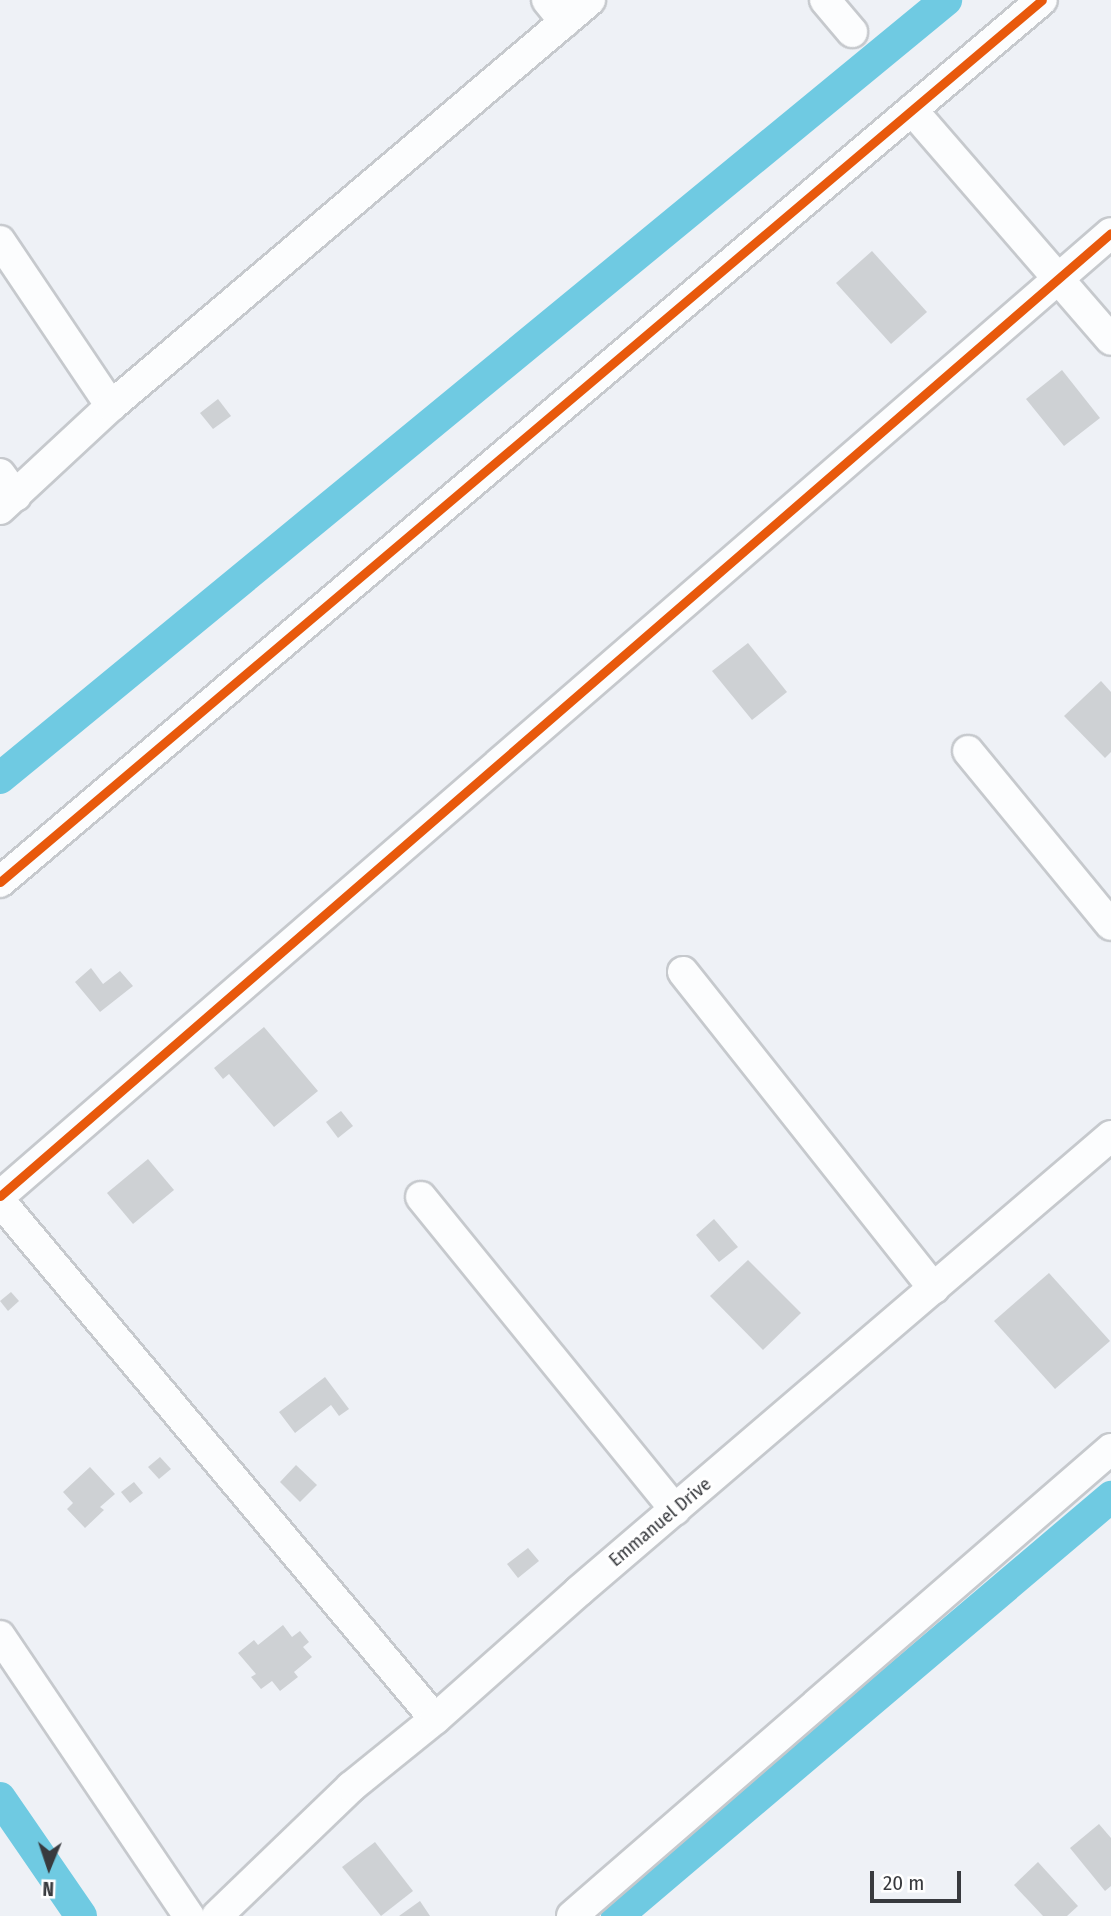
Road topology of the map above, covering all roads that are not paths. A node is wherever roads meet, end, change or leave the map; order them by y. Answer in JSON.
{"nodes":[{"id":1,"x":590,"y":0,"type":"edge"},
{"id":2,"x":825,"y":0,"type":"edge"},
{"id":3,"x":1042,"y":0,"type":"edge"},
{"id":4,"x":556,"y":11,"type":"edge"},
{"id":5,"x":852,"y":32,"type":"dead end"},
{"id":6,"x":912,"y":110,"type":"junction"},
{"id":7,"x":1111,"y":233,"type":"edge"},
{"id":8,"x":0,"y":241,"type":"edge"},
{"id":9,"x":1058,"y":278,"type":"junction"},
{"id":10,"x":1111,"y":340,"type":"edge"},
{"id":11,"x":111,"y":406,"type":"junction"},
{"id":12,"x":5,"y":493,"type":"edge"},
{"id":13,"x":968,"y":751,"type":"dead end"},
{"id":14,"x":0,"y":882,"type":"edge"},
{"id":15,"x":1111,"y":925,"type":"edge"},
{"id":16,"x":683,"y":972,"type":"dead end"},
{"id":17,"x":1111,"y":1136,"type":"edge"},
{"id":18,"x":421,"y":1197,"type":"dead end"},
{"id":19,"x":0,"y":1198,"type":"edge"},
{"id":20,"x":934,"y":1289,"type":"junction"},
{"id":21,"x":1111,"y":1449,"type":"edge"},
{"id":22,"x":675,"y":1510,"type":"junction"},
{"id":23,"x":0,"y":1636,"type":"edge"},
{"id":24,"x":435,"y":1719,"type":"junction"},
{"id":25,"x":189,"y":1916,"type":"edge"},
{"id":26,"x":217,"y":1916,"type":"edge"},
{"id":27,"x":572,"y":1916,"type":"edge"}],
"edges":[{"from":1,"to":4,"type":"street"},
{"from":2,"to":5,"type":"street"},
{"from":3,"to":6,"type":"street"},
{"from":4,"to":11,"type":"street"},
{"from":6,"to":9,"type":"street"},
{"from":6,"to":14,"type":"street"},
{"from":7,"to":9,"type":"street"},
{"from":8,"to":11,"type":"street"},
{"from":9,"to":10,"type":"street"},
{"from":9,"to":19,"type":"street"},
{"from":11,"to":12,"type":"street"},
{"from":13,"to":15,"type":"street"},
{"from":16,"to":20,"type":"street"},
{"from":17,"to":20,"type":"street","name":"Emmanuel Drive"},
{"from":18,"to":22,"type":"street"},
{"from":19,"to":24,"type":"street"},
{"from":20,"to":22,"type":"street","name":"Emmanuel Drive"},
{"from":21,"to":27,"type":"street"},
{"from":22,"to":24,"type":"street","name":"Emmanuel Drive"},
{"from":23,"to":25,"type":"street"},
{"from":24,"to":26,"type":"street","name":"Emmanuel Drive"}]}
